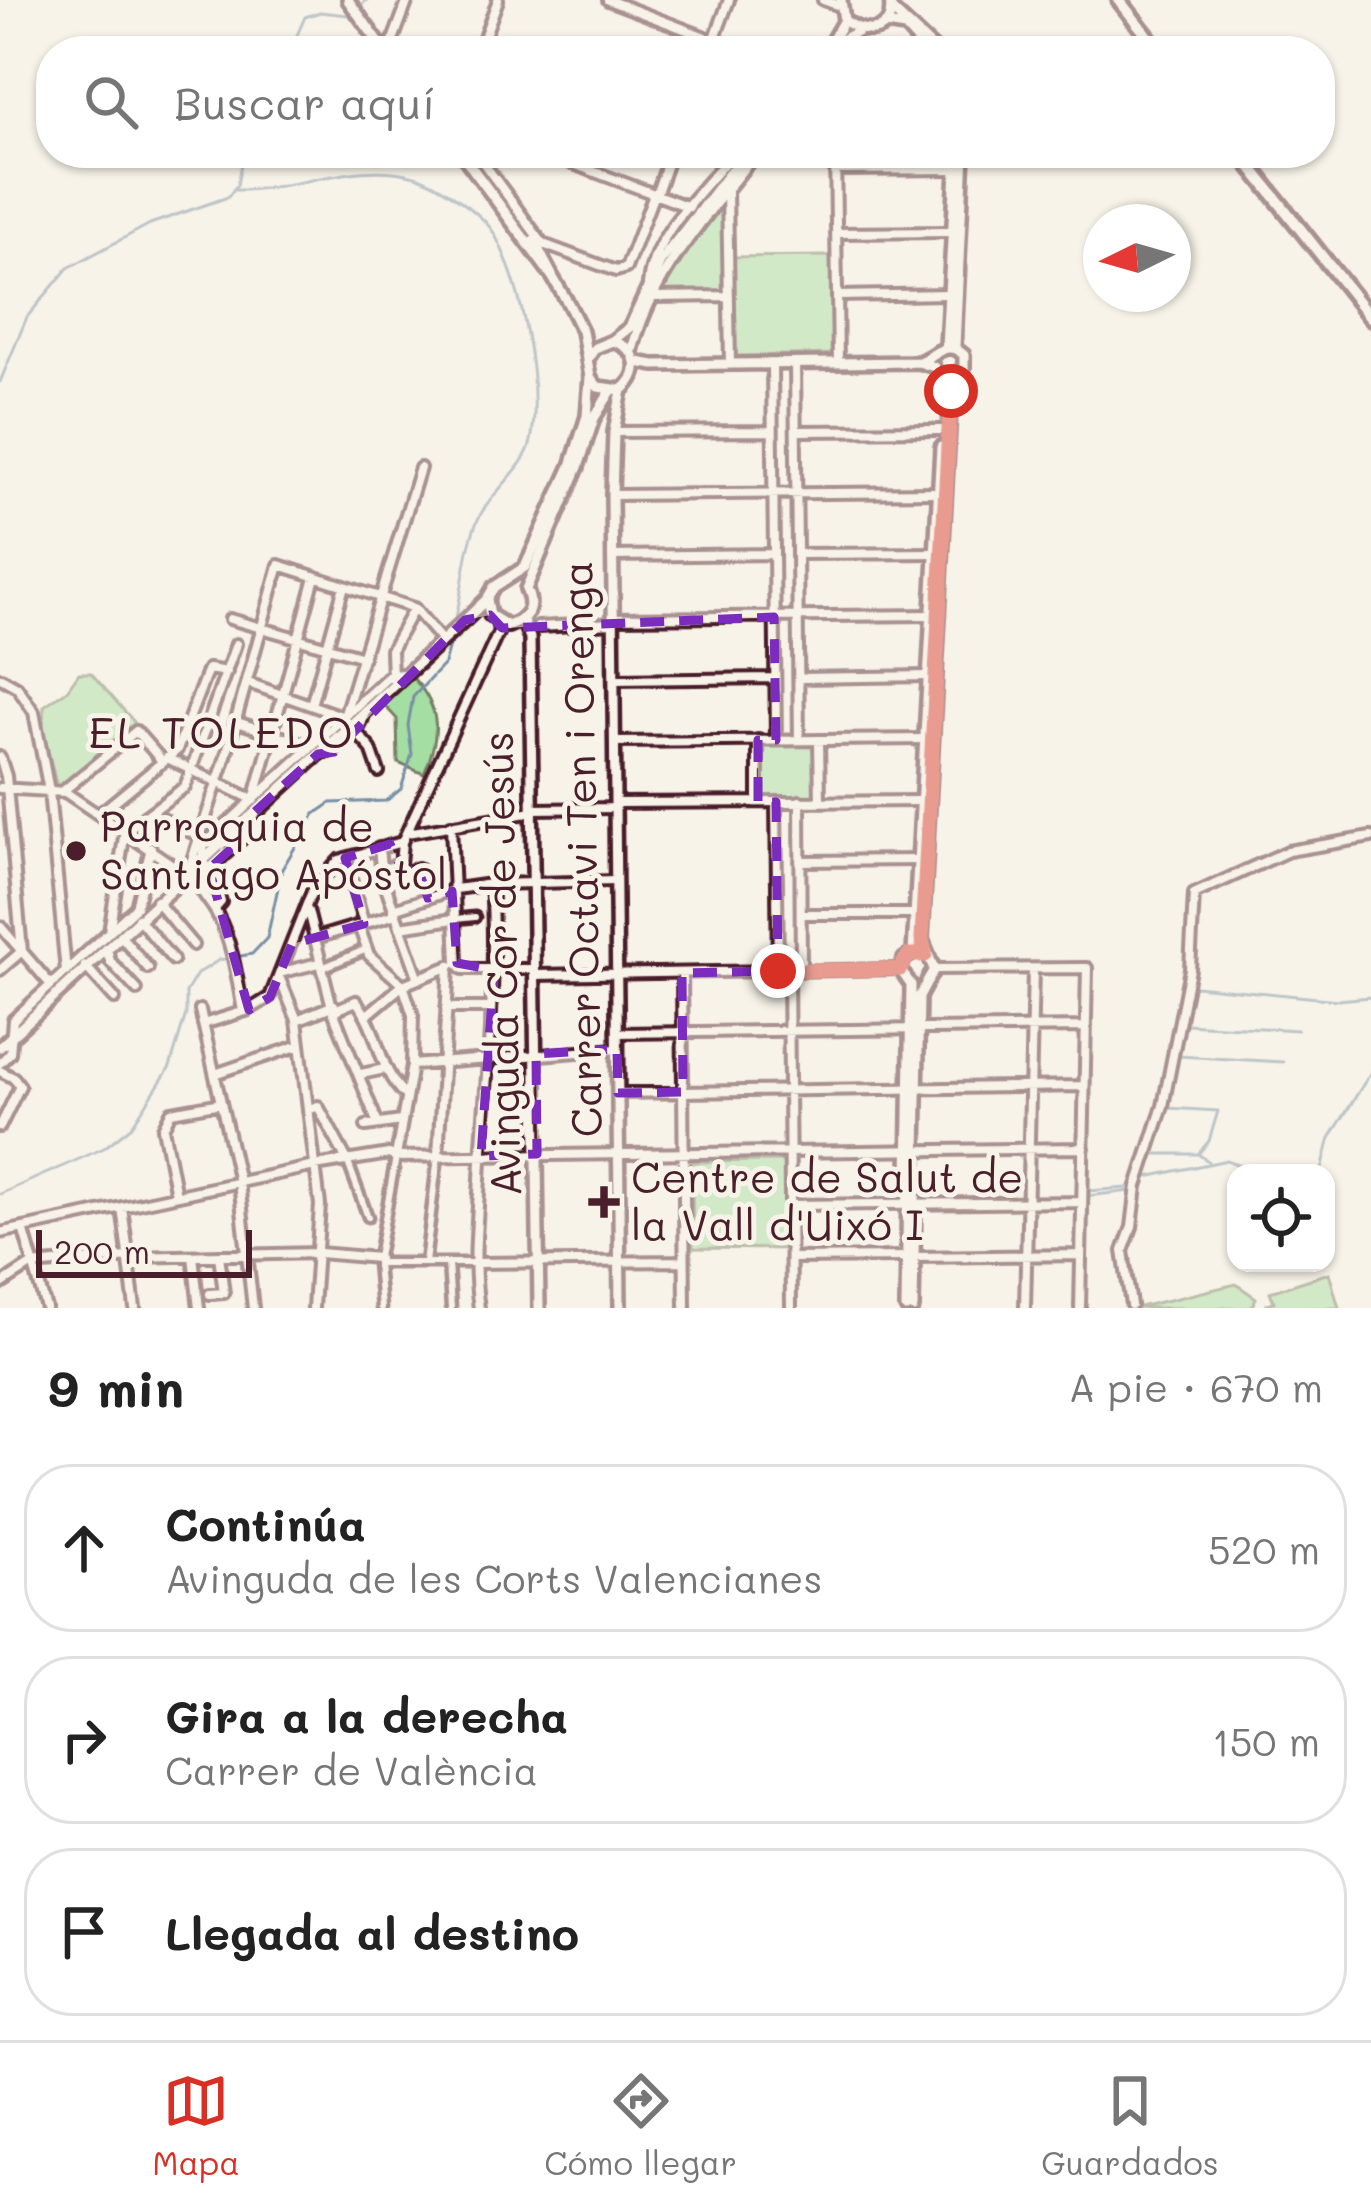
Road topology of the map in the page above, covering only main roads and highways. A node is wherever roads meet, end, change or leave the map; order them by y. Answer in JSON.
{"nodes":[{"id":1,"x":1119,"y":0,"type":"edge"},
{"id":2,"x":1148,"y":36,"type":"edge"},
{"id":3,"x":1252,"y":168,"type":"edge"},
{"id":4,"x":1371,"y":318,"type":"edge"}],
"edges":[{"from":1,"to":2,"type":"main road"},
{"from":3,"to":4,"type":"main road"}]}
